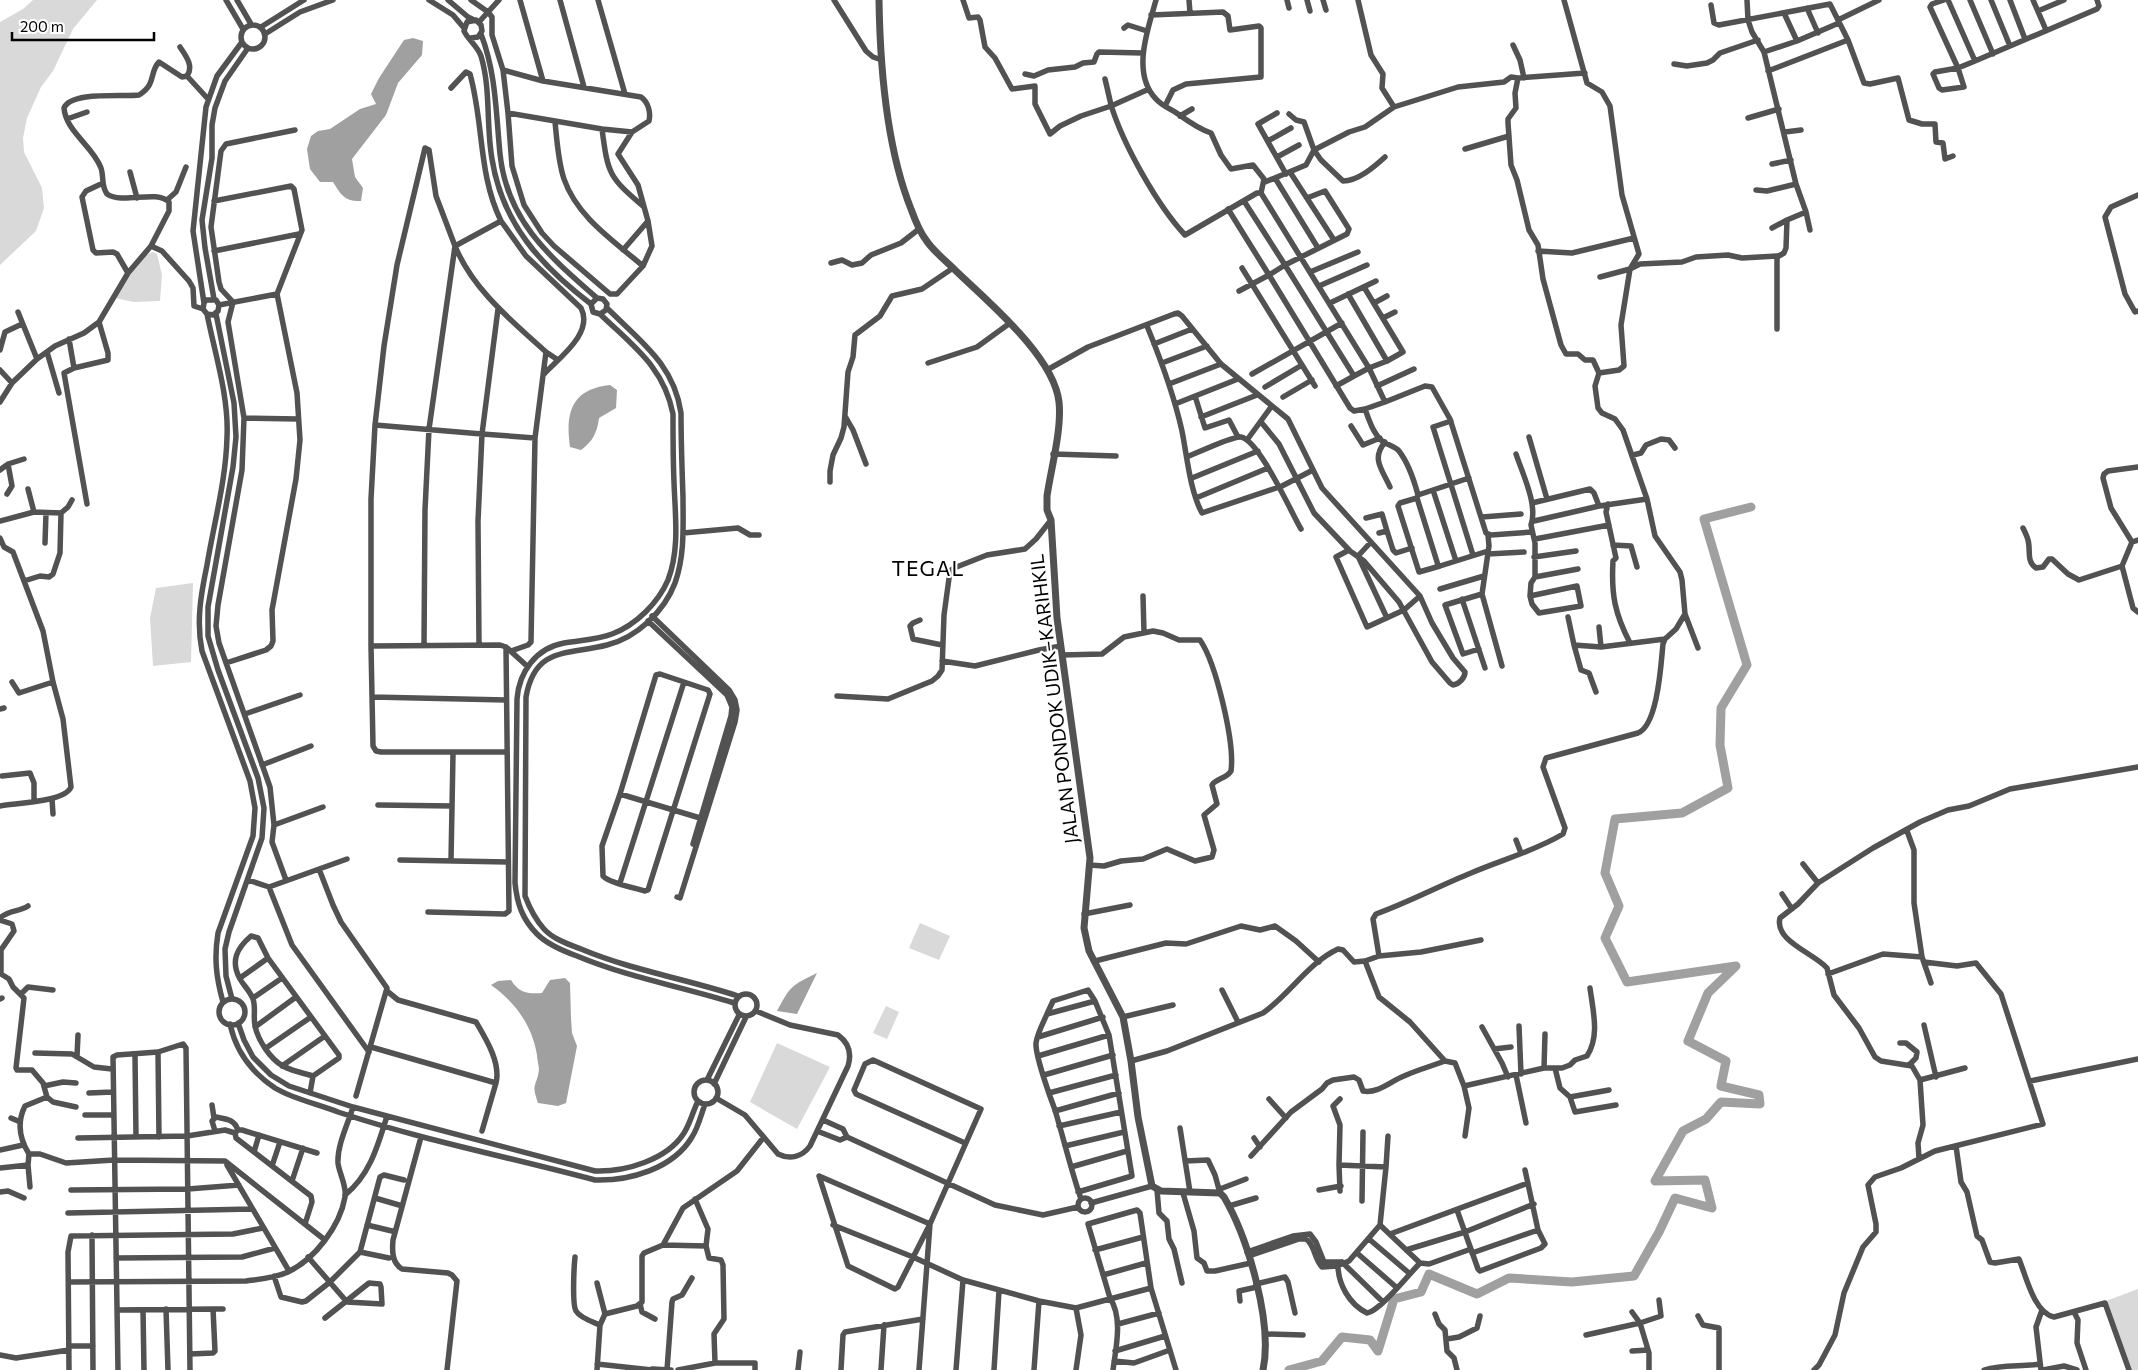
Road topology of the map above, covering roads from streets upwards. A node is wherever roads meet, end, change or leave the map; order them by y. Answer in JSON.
{"nodes":[{"id":1,"x":226,"y":0,"type":"edge"},
{"id":2,"x":237,"y":0,"type":"edge"},
{"id":3,"x":304,"y":0,"type":"edge"},
{"id":4,"x":333,"y":0,"type":"edge"},
{"id":5,"x":428,"y":0,"type":"edge"},
{"id":6,"x":448,"y":0,"type":"edge"},
{"id":7,"x":470,"y":0,"type":"edge"},
{"id":8,"x":499,"y":0,"type":"edge"},
{"id":9,"x":520,"y":0,"type":"edge"},
{"id":10,"x":560,"y":0,"type":"edge"},
{"id":11,"x":598,"y":0,"type":"edge"},
{"id":12,"x":834,"y":0,"type":"edge"},
{"id":13,"x":879,"y":0,"type":"edge"},
{"id":14,"x":963,"y":0,"type":"edge"},
{"id":15,"x":1156,"y":0,"type":"edge"},
{"id":16,"x":1188,"y":0,"type":"edge"},
{"id":17,"x":1287,"y":0,"type":"edge"},
{"id":18,"x":1307,"y":0,"type":"edge"},
{"id":19,"x":1323,"y":0,"type":"edge"},
{"id":20,"x":1358,"y":0,"type":"edge"},
{"id":21,"x":1564,"y":0,"type":"edge"},
{"id":22,"x":1747,"y":0,"type":"edge"},
{"id":23,"x":1879,"y":0,"type":"edge"},
{"id":24,"x":1946,"y":0,"type":"edge"},
{"id":25,"x":1970,"y":0,"type":"edge"},
{"id":26,"x":1991,"y":0,"type":"edge"},
{"id":27,"x":2010,"y":0,"type":"edge"},
{"id":28,"x":2033,"y":0,"type":"edge"},
{"id":29,"x":2064,"y":0,"type":"edge"},
{"id":30,"x":2097,"y":0,"type":"edge"},
{"id":31,"x":1711,"y":5,"type":"dead end"},
{"id":32,"x":1290,"y":8,"type":"dead end"},
{"id":33,"x":1807,"y":8,"type":"junction"},
{"id":34,"x":490,"y":10,"type":"junction"},
{"id":35,"x":1326,"y":10,"type":"dead end"},
{"id":36,"x":1310,"y":11,"type":"dead end"},
{"id":37,"x":2038,"y":11,"type":"junction"},
{"id":38,"x":1190,"y":13,"type":"junction"},
{"id":39,"x":1784,"y":13,"type":"junction"},
{"id":40,"x":1151,"y":15,"type":"junction"},
{"id":41,"x":1748,"y":20,"type":"junction"},
{"id":42,"x":477,"y":21,"type":"junction"},
{"id":43,"x":1839,"y":21,"type":"junction"},
{"id":44,"x":252,"y":24,"type":"junction"},
{"id":45,"x":260,"y":26,"type":"junction"},
{"id":46,"x":464,"y":28,"type":"junction"},
{"id":47,"x":1124,"y":28,"type":"dead end"},
{"id":48,"x":243,"y":29,"type":"junction"},
{"id":49,"x":2046,"y":30,"type":"junction"},
{"id":50,"x":1147,"y":31,"type":"junction"},
{"id":51,"x":1818,"y":33,"type":"junction"},
{"id":52,"x":266,"y":34,"type":"junction"},
{"id":53,"x":481,"y":34,"type":"junction"},
{"id":54,"x":471,"y":38,"type":"junction"},
{"id":55,"x":2025,"y":39,"type":"junction"},
{"id":56,"x":1758,"y":40,"type":"junction"},
{"id":57,"x":1848,"y":40,"type":"junction"},
{"id":58,"x":1797,"y":41,"type":"junction"},
{"id":59,"x":242,"y":42,"type":"junction"},
{"id":60,"x":1513,"y":45,"type":"dead end"},
{"id":61,"x":2010,"y":46,"type":"junction"},
{"id":62,"x":180,"y":47,"type":"dead end"},
{"id":63,"x":248,"y":48,"type":"junction"},
{"id":64,"x":1764,"y":52,"type":"junction"},
{"id":65,"x":1143,"y":53,"type":"junction"},
{"id":66,"x":1993,"y":54,"type":"junction"},
{"id":67,"x":882,"y":60,"type":"junction"},
{"id":68,"x":1975,"y":62,"type":"junction"},
{"id":69,"x":1674,"y":64,"type":"dead end"},
{"id":70,"x":1958,"y":68,"type":"junction"},
{"id":71,"x":502,"y":70,"type":"junction"},
{"id":72,"x":1768,"y":71,"type":"junction"},
{"id":73,"x":1585,"y":73,"type":"junction"},
{"id":74,"x":1025,"y":74,"type":"dead end"},
{"id":75,"x":186,"y":76,"type":"junction"},
{"id":76,"x":1104,"y":78,"type":"dead end"},
{"id":77,"x":1521,"y":78,"type":"junction"},
{"id":78,"x":544,"y":80,"type":"junction"},
{"id":79,"x":584,"y":87,"type":"junction"},
{"id":80,"x":451,"y":88,"type":"dead end"},
{"id":81,"x":1149,"y":89,"type":"junction"},
{"id":82,"x":625,"y":94,"type":"junction"},
{"id":83,"x":208,"y":100,"type":"junction"},
{"id":84,"x":1111,"y":106,"type":"junction"},
{"id":85,"x":1165,"y":106,"type":"junction"},
{"id":86,"x":1394,"y":107,"type":"junction"},
{"id":87,"x":1192,"y":109,"type":"dead end"},
{"id":88,"x":1779,"y":109,"type":"junction"},
{"id":89,"x":87,"y":112,"type":"dead end"},
{"id":90,"x":508,"y":113,"type":"junction"},
{"id":91,"x":1277,"y":113,"type":"dead end"},
{"id":92,"x":1289,"y":114,"type":"dead end"},
{"id":93,"x":1180,"y":116,"type":"junction"},
{"id":94,"x":1748,"y":118,"type":"dead end"},
{"id":95,"x":67,"y":119,"type":"junction"},
{"id":96,"x":555,"y":122,"type":"junction"},
{"id":97,"x":1291,"y":128,"type":"dead end"},
{"id":98,"x":602,"y":129,"type":"junction"},
{"id":99,"x":295,"y":130,"type":"dead end"},
{"id":100,"x":1801,"y":130,"type":"dead end"},
{"id":101,"x":632,"y":132,"type":"junction"},
{"id":102,"x":1785,"y":132,"type":"junction"},
{"id":103,"x":1509,"y":136,"type":"junction"},
{"id":104,"x":1268,"y":141,"type":"junction"},
{"id":105,"x":1299,"y":145,"type":"dead end"},
{"id":106,"x":1465,"y":149,"type":"dead end"},
{"id":107,"x":1314,"y":150,"type":"junction"},
{"id":108,"x":1953,"y":156,"type":"dead end"},
{"id":109,"x":618,"y":157,"type":"junction"},
{"id":110,"x":1277,"y":157,"type":"junction"},
{"id":111,"x":1385,"y":157,"type":"dead end"},
{"id":112,"x":1791,"y":160,"type":"junction"},
{"id":113,"x":606,"y":162,"type":"junction"},
{"id":114,"x":1772,"y":164,"type":"dead end"},
{"id":115,"x":186,"y":167,"type":"dead end"},
{"id":116,"x":130,"y":172,"type":"dead end"},
{"id":117,"x":1288,"y":173,"type":"junction"},
{"id":118,"x":1275,"y":178,"type":"junction"},
{"id":119,"x":103,"y":182,"type":"junction"},
{"id":120,"x":1265,"y":182,"type":"junction"},
{"id":121,"x":1796,"y":184,"type":"junction"},
{"id":122,"x":1756,"y":190,"type":"dead end"},
{"id":123,"x":1261,"y":193,"type":"junction"},
{"id":124,"x":2138,"y":195,"type":"edge"},
{"id":125,"x":137,"y":198,"type":"junction"},
{"id":126,"x":1307,"y":198,"type":"junction"},
{"id":127,"x":167,"y":200,"type":"junction"},
{"id":128,"x":214,"y":200,"type":"junction"},
{"id":129,"x":1244,"y":201,"type":"junction"},
{"id":130,"x":644,"y":207,"type":"junction"},
{"id":131,"x":1228,"y":209,"type":"junction"},
{"id":132,"x":1806,"y":212,"type":"junction"},
{"id":133,"x":1787,"y":220,"type":"junction"},
{"id":134,"x":501,"y":221,"type":"junction"},
{"id":135,"x":648,"y":221,"type":"junction"},
{"id":136,"x":1772,"y":228,"type":"dead end"},
{"id":137,"x":919,"y":229,"type":"junction"},
{"id":138,"x":1810,"y":230,"type":"dead end"},
{"id":139,"x":299,"y":234,"type":"junction"},
{"id":140,"x":1634,"y":238,"type":"junction"},
{"id":141,"x":1334,"y":240,"type":"junction"},
{"id":142,"x":151,"y":246,"type":"junction"},
{"id":143,"x":455,"y":246,"type":"junction"},
{"id":144,"x":1318,"y":248,"type":"junction"},
{"id":145,"x":623,"y":250,"type":"junction"},
{"id":146,"x":214,"y":251,"type":"junction"},
{"id":147,"x":1538,"y":251,"type":"junction"},
{"id":148,"x":1358,"y":252,"type":"dead end"},
{"id":149,"x":1301,"y":256,"type":"junction"},
{"id":150,"x":1777,"y":256,"type":"junction"},
{"id":151,"x":831,"y":263,"type":"dead end"},
{"id":152,"x":1285,"y":265,"type":"junction"},
{"id":153,"x":1367,"y":265,"type":"dead end"},
{"id":154,"x":643,"y":266,"type":"junction"},
{"id":155,"x":954,"y":268,"type":"junction"},
{"id":156,"x":1242,"y":268,"type":"dead end"},
{"id":157,"x":1630,"y":270,"type":"junction"},
{"id":158,"x":1310,"y":272,"type":"junction"},
{"id":159,"x":128,"y":273,"type":"junction"},
{"id":160,"x":1269,"y":274,"type":"junction"},
{"id":161,"x":1600,"y":278,"type":"dead end"},
{"id":162,"x":1376,"y":281,"type":"dead end"},
{"id":163,"x":1252,"y":284,"type":"junction"},
{"id":164,"x":1319,"y":286,"type":"junction"},
{"id":165,"x":1364,"y":287,"type":"junction"},
{"id":166,"x":1239,"y":291,"type":"dead end"},
{"id":167,"x":277,"y":294,"type":"junction"},
{"id":168,"x":1348,"y":294,"type":"junction"},
{"id":169,"x":1386,"y":296,"type":"dead end"},
{"id":170,"x":597,"y":298,"type":"junction"},
{"id":171,"x":214,"y":299,"type":"junction"},
{"id":172,"x":233,"y":302,"type":"junction"},
{"id":173,"x":1330,"y":303,"type":"junction"},
{"id":174,"x":590,"y":304,"type":"junction"},
{"id":175,"x":1374,"y":304,"type":"junction"},
{"id":176,"x":219,"y":305,"type":"junction"},
{"id":177,"x":607,"y":308,"type":"junction"},
{"id":178,"x":204,"y":309,"type":"junction"},
{"id":179,"x":498,"y":309,"type":"junction"},
{"id":180,"x":18,"y":312,"type":"dead end"},
{"id":181,"x":1395,"y":312,"type":"dead end"},
{"id":182,"x":2137,"y":312,"type":"edge"},
{"id":183,"x":216,"y":314,"type":"junction"},
{"id":184,"x":598,"y":314,"type":"junction"},
{"id":185,"x":585,"y":317,"type":"junction"},
{"id":186,"x":1383,"y":318,"type":"junction"},
{"id":187,"x":2138,"y":319,"type":"edge"},
{"id":188,"x":99,"y":322,"type":"junction"},
{"id":189,"x":1010,"y":323,"type":"junction"},
{"id":190,"x":1342,"y":323,"type":"junction"},
{"id":191,"x":22,"y":324,"type":"junction"},
{"id":192,"x":1147,"y":326,"type":"junction"},
{"id":193,"x":1192,"y":329,"type":"junction"},
{"id":194,"x":1778,"y":329,"type":"dead end"},
{"id":195,"x":1326,"y":331,"type":"junction"},
{"id":196,"x":70,"y":339,"type":"junction"},
{"id":197,"x":1309,"y":340,"type":"junction"},
{"id":198,"x":1154,"y":344,"type":"junction"},
{"id":199,"x":1206,"y":346,"type":"junction"},
{"id":200,"x":1293,"y":349,"type":"junction"},
{"id":201,"x":0,"y":350,"type":"edge"},
{"id":202,"x":47,"y":352,"type":"junction"},
{"id":203,"x":546,"y":352,"type":"junction"},
{"id":204,"x":37,"y":359,"type":"junction"},
{"id":205,"x":558,"y":360,"type":"junction"},
{"id":206,"x":1388,"y":361,"type":"junction"},
{"id":207,"x":928,"y":363,"type":"dead end"},
{"id":208,"x":1162,"y":363,"type":"junction"},
{"id":209,"x":1221,"y":364,"type":"junction"},
{"id":210,"x":1302,"y":365,"type":"junction"},
{"id":211,"x":74,"y":368,"type":"junction"},
{"id":212,"x":1369,"y":368,"type":"junction"},
{"id":213,"x":1414,"y":369,"type":"dead end"},
{"id":214,"x":0,"y":370,"type":"edge"},
{"id":215,"x":1047,"y":370,"type":"junction"},
{"id":216,"x":1599,"y":373,"type":"junction"},
{"id":217,"x":544,"y":374,"type":"junction"},
{"id":218,"x":1252,"y":374,"type":"dead end"},
{"id":219,"x":1354,"y":376,"type":"junction"},
{"id":220,"x":1238,"y":379,"type":"junction"},
{"id":221,"x":12,"y":383,"type":"junction"},
{"id":222,"x":1168,"y":384,"type":"junction"},
{"id":223,"x":1336,"y":386,"type":"junction"},
{"id":224,"x":1377,"y":386,"type":"junction"},
{"id":225,"x":1265,"y":387,"type":"dead end"},
{"id":226,"x":58,"y":393,"type":"dead end"},
{"id":227,"x":1257,"y":395,"type":"junction"},
{"id":228,"x":1195,"y":396,"type":"junction"},
{"id":229,"x":1283,"y":398,"type":"dead end"},
{"id":230,"x":0,"y":402,"type":"edge"},
{"id":231,"x":1385,"y":402,"type":"junction"},
{"id":232,"x":1175,"y":404,"type":"junction"},
{"id":233,"x":1271,"y":407,"type":"junction"},
{"id":234,"x":1365,"y":409,"type":"junction"},
{"id":235,"x":845,"y":416,"type":"junction"},
{"id":236,"x":1201,"y":417,"type":"junction"},
{"id":237,"x":244,"y":418,"type":"junction"},
{"id":238,"x":298,"y":419,"type":"junction"},
{"id":239,"x":1450,"y":421,"type":"junction"},
{"id":240,"x":1261,"y":422,"type":"junction"},
{"id":241,"x":375,"y":425,"type":"junction"},
{"id":242,"x":1351,"y":426,"type":"dead end"},
{"id":243,"x":429,"y":429,"type":"junction"},
{"id":244,"x":482,"y":434,"type":"junction"},
{"id":245,"x":1238,"y":437,"type":"junction"},
{"id":246,"x":1529,"y":437,"type":"dead end"},
{"id":247,"x":536,"y":438,"type":"junction"},
{"id":248,"x":1247,"y":440,"type":"junction"},
{"id":249,"x":1382,"y":440,"type":"junction"},
{"id":250,"x":1676,"y":448,"type":"dead end"},
{"id":251,"x":1258,"y":451,"type":"junction"},
{"id":252,"x":1053,"y":454,"type":"junction"},
{"id":253,"x":1516,"y":454,"type":"dead end"},
{"id":254,"x":1116,"y":456,"type":"dead end"},
{"id":255,"x":1633,"y":456,"type":"junction"},
{"id":256,"x":1187,"y":458,"type":"junction"},
{"id":257,"x":24,"y":459,"type":"dead end"},
{"id":258,"x":8,"y":464,"type":"junction"},
{"id":259,"x":866,"y":464,"type":"dead end"},
{"id":260,"x":2138,"y":467,"type":"edge"},
{"id":261,"x":1268,"y":468,"type":"junction"},
{"id":262,"x":0,"y":470,"type":"edge"},
{"id":263,"x":1313,"y":470,"type":"junction"},
{"id":264,"x":1192,"y":478,"type":"junction"},
{"id":265,"x":1469,"y":478,"type":"junction"},
{"id":266,"x":1297,"y":479,"type":"junction"},
{"id":267,"x":830,"y":482,"type":"dead end"},
{"id":268,"x":1451,"y":484,"type":"junction"},
{"id":269,"x":1390,"y":487,"type":"dead end"},
{"id":270,"x":1278,"y":488,"type":"junction"},
{"id":271,"x":28,"y":489,"type":"dead end"},
{"id":272,"x":1433,"y":490,"type":"junction"},
{"id":273,"x":7,"y":494,"type":"dead end"},
{"id":274,"x":1417,"y":496,"type":"junction"},
{"id":275,"x":1196,"y":498,"type":"junction"},
{"id":276,"x":1547,"y":499,"type":"junction"},
{"id":277,"x":1648,"y":499,"type":"junction"},
{"id":278,"x":72,"y":500,"type":"dead end"},
{"id":279,"x":1532,"y":503,"type":"junction"},
{"id":280,"x":87,"y":504,"type":"dead end"},
{"id":281,"x":1608,"y":504,"type":"junction"},
{"id":282,"x":1599,"y":506,"type":"junction"},
{"id":283,"x":34,"y":512,"type":"junction"},
{"id":284,"x":46,"y":513,"type":"junction"},
{"id":285,"x":60,"y":513,"type":"junction"},
{"id":286,"x":1521,"y":514,"type":"dead end"},
{"id":287,"x":1482,"y":517,"type":"junction"},
{"id":288,"x":1366,"y":518,"type":"dead end"},
{"id":289,"x":1050,"y":520,"type":"junction"},
{"id":290,"x":0,"y":521,"type":"edge"},
{"id":291,"x":1534,"y":521,"type":"junction"},
{"id":292,"x":1608,"y":525,"type":"junction"},
{"id":293,"x":2023,"y":528,"type":"dead end"},
{"id":294,"x":1301,"y":529,"type":"dead end"},
{"id":295,"x":1387,"y":531,"type":"junction"},
{"id":296,"x":1532,"y":532,"type":"junction"},
{"id":297,"x":1379,"y":533,"type":"dead end"},
{"id":298,"x":683,"y":534,"type":"junction"},
{"id":299,"x":760,"y":535,"type":"dead end"},
{"id":300,"x":1488,"y":535,"type":"junction"},
{"id":301,"x":0,"y":538,"type":"edge"},
{"id":302,"x":1535,"y":539,"type":"junction"},
{"id":303,"x":2135,"y":541,"type":"edge"},
{"id":304,"x":1371,"y":542,"type":"junction"},
{"id":305,"x":46,"y":543,"type":"dead end"},
{"id":306,"x":1613,"y":545,"type":"junction"},
{"id":307,"x":1412,"y":548,"type":"junction"},
{"id":308,"x":1349,"y":550,"type":"junction"},
{"id":309,"x":1576,"y":551,"type":"dead end"},
{"id":310,"x":1488,"y":552,"type":"junction"},
{"id":311,"x":1524,"y":552,"type":"dead end"},
{"id":312,"x":1473,"y":555,"type":"junction"},
{"id":313,"x":1358,"y":556,"type":"junction"},
{"id":314,"x":1534,"y":557,"type":"junction"},
{"id":315,"x":1456,"y":561,"type":"junction"},
{"id":316,"x":1440,"y":566,"type":"junction"},
{"id":317,"x":2122,"y":566,"type":"junction"},
{"id":318,"x":1637,"y":567,"type":"dead end"},
{"id":319,"x":1578,"y":569,"type":"dead end"},
{"id":320,"x":1484,"y":576,"type":"junction"},
{"id":321,"x":1535,"y":577,"type":"junction"},
{"id":322,"x":24,"y":581,"type":"junction"},
{"id":323,"x":1440,"y":589,"type":"dead end"},
{"id":324,"x":1482,"y":594,"type":"junction"},
{"id":325,"x":1143,"y":596,"type":"dead end"},
{"id":326,"x":1420,"y":596,"type":"junction"},
{"id":327,"x":1530,"y":596,"type":"junction"},
{"id":328,"x":1462,"y":599,"type":"junction"},
{"id":329,"x":647,"y":610,"type":"junction"},
{"id":330,"x":1404,"y":610,"type":"junction"},
{"id":331,"x":2138,"y":612,"type":"edge"},
{"id":332,"x":1684,"y":614,"type":"junction"},
{"id":333,"x":1568,"y":617,"type":"dead end"},
{"id":334,"x":1387,"y":618,"type":"junction"},
{"id":335,"x":650,"y":619,"type":"junction"},
{"id":336,"x":920,"y":620,"type":"dead end"},
{"id":337,"x":1599,"y":627,"type":"dead end"},
{"id":338,"x":1144,"y":633,"type":"junction"},
{"id":339,"x":1665,"y":639,"type":"junction"},
{"id":340,"x":1630,"y":644,"type":"junction"},
{"id":341,"x":424,"y":645,"type":"junction"},
{"id":342,"x":478,"y":645,"type":"junction"},
{"id":343,"x":942,"y":645,"type":"junction"},
{"id":344,"x":1574,"y":645,"type":"junction"},
{"id":345,"x":372,"y":646,"type":"junction"},
{"id":346,"x":1061,"y":646,"type":"junction"},
{"id":347,"x":1601,"y":647,"type":"junction"},
{"id":348,"x":1698,"y":648,"type":"dead end"},
{"id":349,"x":509,"y":649,"type":"junction"},
{"id":350,"x":1479,"y":649,"type":"junction"},
{"id":351,"x":1062,"y":655,"type":"junction"},
{"id":352,"x":942,"y":661,"type":"junction"},
{"id":353,"x":226,"y":663,"type":"junction"},
{"id":354,"x":528,"y":666,"type":"junction"},
{"id":355,"x":1502,"y":666,"type":"dead end"},
{"id":356,"x":1485,"y":668,"type":"dead end"},
{"id":357,"x":12,"y":682,"type":"dead end"},
{"id":358,"x":53,"y":682,"type":"junction"},
{"id":359,"x":684,"y":682,"type":"junction"},
{"id":360,"x":1596,"y":692,"type":"dead end"},
{"id":361,"x":300,"y":695,"type":"dead end"},
{"id":362,"x":837,"y":696,"type":"dead end"},
{"id":363,"x":372,"y":697,"type":"junction"},
{"id":364,"x":506,"y":700,"type":"junction"},
{"id":365,"x":245,"y":714,"type":"junction"},
{"id":366,"x":311,"y":746,"type":"dead end"},
{"id":367,"x":506,"y":752,"type":"junction"},
{"id":368,"x":453,"y":754,"type":"junction"},
{"id":369,"x":262,"y":765,"type":"junction"},
{"id":370,"x":2138,"y":767,"type":"edge"},
{"id":371,"x":2,"y":776,"type":"dead end"},
{"id":372,"x":620,"y":794,"type":"junction"},
{"id":373,"x":52,"y":799,"type":"junction"},
{"id":374,"x":34,"y":801,"type":"junction"},
{"id":375,"x":646,"y":802,"type":"junction"},
{"id":376,"x":378,"y":805,"type":"dead end"},
{"id":377,"x":0,"y":806,"type":"edge"},
{"id":378,"x":452,"y":806,"type":"junction"},
{"id":379,"x":323,"y":807,"type":"dead end"},
{"id":380,"x":673,"y":810,"type":"junction"},
{"id":381,"x":53,"y":814,"type":"dead end"},
{"id":382,"x":702,"y":819,"type":"junction"},
{"id":383,"x":274,"y":825,"type":"junction"},
{"id":384,"x":1907,"y":831,"type":"junction"},
{"id":385,"x":1516,"y":840,"type":"dead end"},
{"id":386,"x":1521,"y":853,"type":"junction"},
{"id":387,"x":347,"y":859,"type":"dead end"},
{"id":388,"x":400,"y":860,"type":"dead end"},
{"id":389,"x":451,"y":861,"type":"junction"},
{"id":390,"x":508,"y":862,"type":"junction"},
{"id":391,"x":1803,"y":864,"type":"dead end"},
{"id":392,"x":1089,"y":865,"type":"junction"},
{"id":393,"x":319,"y":869,"type":"junction"},
{"id":394,"x":248,"y":880,"type":"junction"},
{"id":395,"x":286,"y":880,"type":"junction"},
{"id":396,"x":620,"y":883,"type":"junction"},
{"id":397,"x":1818,"y":883,"type":"junction"},
{"id":398,"x":269,"y":887,"type":"junction"},
{"id":399,"x":1782,"y":894,"type":"dead end"},
{"id":400,"x":1130,"y":905,"type":"dead end"},
{"id":401,"x":28,"y":906,"type":"dead end"},
{"id":402,"x":1792,"y":909,"type":"junction"},
{"id":403,"x":428,"y":912,"type":"dead end"},
{"id":404,"x":1084,"y":914,"type":"junction"},
{"id":405,"x":0,"y":919,"type":"edge"},
{"id":406,"x":1481,"y":940,"type":"dead end"},
{"id":407,"x":1,"y":946,"type":"edge"},
{"id":408,"x":1378,"y":956,"type":"junction"},
{"id":409,"x":268,"y":958,"type":"junction"},
{"id":410,"x":1923,"y":959,"type":"junction"},
{"id":411,"x":1095,"y":961,"type":"junction"},
{"id":412,"x":1365,"y":961,"type":"junction"},
{"id":413,"x":1319,"y":962,"type":"junction"},
{"id":414,"x":1828,"y":974,"type":"junction"},
{"id":415,"x":240,"y":978,"type":"junction"},
{"id":416,"x":282,"y":978,"type":"junction"},
{"id":417,"x":1931,"y":983,"type":"dead end"},
{"id":418,"x":1590,"y":988,"type":"dead end"},
{"id":419,"x":53,"y":990,"type":"dead end"},
{"id":420,"x":1222,"y":990,"type":"dead end"},
{"id":421,"x":387,"y":991,"type":"junction"},
{"id":422,"x":21,"y":994,"type":"junction"},
{"id":423,"x":738,"y":996,"type":"junction"},
{"id":424,"x":296,"y":997,"type":"junction"},
{"id":425,"x":253,"y":998,"type":"junction"},
{"id":426,"x":232,"y":999,"type":"junction"},
{"id":427,"x":1095,"y":1001,"type":"junction"},
{"id":428,"x":223,"y":1002,"type":"junction"},
{"id":429,"x":734,"y":1003,"type":"junction"},
{"id":430,"x":1173,"y":1005,"type":"dead end"},
{"id":431,"x":756,"y":1011,"type":"junction"},
{"id":432,"x":1047,"y":1014,"type":"junction"},
{"id":433,"x":742,"y":1016,"type":"junction"},
{"id":434,"x":311,"y":1017,"type":"junction"},
{"id":435,"x":1122,"y":1017,"type":"junction"},
{"id":436,"x":1103,"y":1018,"type":"junction"},
{"id":437,"x":1238,"y":1022,"type":"junction"},
{"id":438,"x":238,"y":1023,"type":"junction"},
{"id":439,"x":230,"y":1024,"type":"junction"},
{"id":440,"x":1924,"y":1025,"type":"dead end"},
{"id":441,"x":255,"y":1026,"type":"junction"},
{"id":442,"x":1519,"y":1026,"type":"dead end"},
{"id":443,"x":1482,"y":1027,"type":"dead end"},
{"id":444,"x":1545,"y":1034,"type":"dead end"},
{"id":445,"x":78,"y":1035,"type":"dead end"},
{"id":446,"x":1109,"y":1035,"type":"junction"},
{"id":447,"x":325,"y":1036,"type":"junction"},
{"id":448,"x":1038,"y":1036,"type":"junction"},
{"id":449,"x":1900,"y":1043,"type":"dead end"},
{"id":450,"x":1511,"y":1047,"type":"dead end"},
{"id":451,"x":266,"y":1048,"type":"junction"},
{"id":452,"x":370,"y":1049,"type":"junction"},
{"id":453,"x":1494,"y":1049,"type":"junction"},
{"id":454,"x":158,"y":1052,"type":"junction"},
{"id":455,"x":35,"y":1053,"type":"dead end"},
{"id":456,"x":135,"y":1055,"type":"junction"},
{"id":457,"x":1113,"y":1055,"type":"junction"},
{"id":458,"x":77,"y":1056,"type":"junction"},
{"id":459,"x":1038,"y":1056,"type":"junction"},
{"id":460,"x":2138,"y":1059,"type":"edge"},
{"id":461,"x":1131,"y":1061,"type":"junction"},
{"id":462,"x":1446,"y":1061,"type":"junction"},
{"id":463,"x":1909,"y":1065,"type":"junction"},
{"id":464,"x":282,"y":1066,"type":"junction"},
{"id":465,"x":1544,"y":1068,"type":"junction"},
{"id":466,"x":1555,"y":1068,"type":"junction"},
{"id":467,"x":1965,"y":1068,"type":"dead end"},
{"id":468,"x":112,"y":1069,"type":"junction"},
{"id":469,"x":1044,"y":1074,"type":"junction"},
{"id":470,"x":1518,"y":1074,"type":"junction"},
{"id":471,"x":1116,"y":1075,"type":"junction"},
{"id":472,"x":313,"y":1076,"type":"junction"},
{"id":473,"x":1508,"y":1077,"type":"junction"},
{"id":474,"x":1936,"y":1077,"type":"junction"},
{"id":475,"x":707,"y":1080,"type":"junction"},
{"id":476,"x":1920,"y":1080,"type":"junction"},
{"id":477,"x":2030,"y":1081,"type":"junction"},
{"id":478,"x":76,"y":1083,"type":"dead end"},
{"id":479,"x":496,"y":1083,"type":"junction"},
{"id":480,"x":714,"y":1084,"type":"junction"},
{"id":481,"x":44,"y":1086,"type":"junction"},
{"id":482,"x":1464,"y":1086,"type":"junction"},
{"id":483,"x":1609,"y":1090,"type":"dead end"},
{"id":484,"x":113,"y":1092,"type":"junction"},
{"id":485,"x":310,"y":1092,"type":"junction"},
{"id":486,"x":89,"y":1093,"type":"dead end"},
{"id":487,"x":1049,"y":1093,"type":"junction"},
{"id":488,"x":1119,"y":1093,"type":"junction"},
{"id":489,"x":356,"y":1096,"type":"dead end"},
{"id":490,"x":47,"y":1097,"type":"junction"},
{"id":491,"x":1570,"y":1097,"type":"junction"},
{"id":492,"x":716,"y":1098,"type":"junction"},
{"id":493,"x":1269,"y":1099,"type":"dead end"},
{"id":494,"x":1340,"y":1099,"type":"dead end"},
{"id":495,"x":698,"y":1101,"type":"junction"},
{"id":496,"x":705,"y":1104,"type":"junction"},
{"id":497,"x":212,"y":1105,"type":"dead end"},
{"id":498,"x":1616,"y":1105,"type":"dead end"},
{"id":499,"x":76,"y":1107,"type":"dead end"},
{"id":500,"x":353,"y":1107,"type":"junction"},
{"id":501,"x":1055,"y":1111,"type":"junction"},
{"id":502,"x":1121,"y":1112,"type":"junction"},
{"id":503,"x":85,"y":1115,"type":"dead end"},
{"id":504,"x":113,"y":1115,"type":"junction"},
{"id":505,"x":350,"y":1116,"type":"junction"},
{"id":506,"x":386,"y":1116,"type":"junction"},
{"id":507,"x":11,"y":1118,"type":"dead end"},
{"id":508,"x":214,"y":1118,"type":"junction"},
{"id":509,"x":1286,"y":1118,"type":"junction"},
{"id":510,"x":823,"y":1120,"type":"junction"},
{"id":511,"x":18,"y":1121,"type":"junction"},
{"id":512,"x":1526,"y":1123,"type":"dead end"},
{"id":513,"x":1059,"y":1126,"type":"junction"},
{"id":514,"x":383,"y":1127,"type":"junction"},
{"id":515,"x":1180,"y":1128,"type":"dead end"},
{"id":516,"x":214,"y":1131,"type":"junction"},
{"id":517,"x":236,"y":1131,"type":"junction"},
{"id":518,"x":482,"y":1131,"type":"dead end"},
{"id":519,"x":817,"y":1131,"type":"junction"},
{"id":520,"x":1124,"y":1132,"type":"junction"},
{"id":521,"x":1363,"y":1132,"type":"dead end"},
{"id":522,"x":258,"y":1135,"type":"junction"},
{"id":523,"x":187,"y":1136,"type":"junction"},
{"id":524,"x":1388,"y":1136,"type":"dead end"},
{"id":525,"x":1465,"y":1136,"type":"dead end"},
{"id":526,"x":136,"y":1137,"type":"junction"},
{"id":527,"x":159,"y":1137,"type":"junction"},
{"id":528,"x":421,"y":1137,"type":"junction"},
{"id":529,"x":846,"y":1137,"type":"junction"},
{"id":530,"x":78,"y":1138,"type":"dead end"},
{"id":531,"x":113,"y":1138,"type":"junction"},
{"id":532,"x":763,"y":1138,"type":"junction"},
{"id":533,"x":1254,"y":1138,"type":"dead end"},
{"id":534,"x":280,"y":1142,"type":"junction"},
{"id":535,"x":965,"y":1143,"type":"junction"},
{"id":536,"x":23,"y":1145,"type":"junction"},
{"id":537,"x":495,"y":1145,"type":"junction"},
{"id":538,"x":1065,"y":1146,"type":"junction"},
{"id":539,"x":1956,"y":1146,"type":"junction"},
{"id":540,"x":1260,"y":1147,"type":"junction"},
{"id":541,"x":302,"y":1148,"type":"junction"},
{"id":542,"x":0,"y":1150,"type":"edge"},
{"id":543,"x":1127,"y":1151,"type":"junction"},
{"id":544,"x":254,"y":1152,"type":"junction"},
{"id":545,"x":317,"y":1153,"type":"dead end"},
{"id":546,"x":29,"y":1154,"type":"junction"},
{"id":547,"x":492,"y":1154,"type":"junction"},
{"id":548,"x":1251,"y":1156,"type":"dead end"},
{"id":549,"x":1919,"y":1158,"type":"junction"},
{"id":550,"x":114,"y":1160,"type":"junction"},
{"id":551,"x":225,"y":1161,"type":"junction"},
{"id":552,"x":1185,"y":1161,"type":"junction"},
{"id":553,"x":187,"y":1162,"type":"junction"},
{"id":554,"x":28,"y":1165,"type":"junction"},
{"id":555,"x":1339,"y":1165,"type":"junction"},
{"id":556,"x":272,"y":1166,"type":"junction"},
{"id":557,"x":1364,"y":1166,"type":"junction"},
{"id":558,"x":1071,"y":1167,"type":"junction"},
{"id":559,"x":1386,"y":1167,"type":"junction"},
{"id":560,"x":0,"y":1168,"type":"edge"},
{"id":561,"x":1525,"y":1170,"type":"dead end"},
{"id":562,"x":1246,"y":1179,"type":"dead end"},
{"id":563,"x":404,"y":1180,"type":"dead end"},
{"id":564,"x":292,"y":1181,"type":"junction"},
{"id":565,"x":1528,"y":1183,"type":"junction"},
{"id":566,"x":948,"y":1184,"type":"junction"},
{"id":567,"x":238,"y":1185,"type":"junction"},
{"id":568,"x":30,"y":1187,"type":"dead end"},
{"id":569,"x":188,"y":1188,"type":"junction"},
{"id":570,"x":1155,"y":1188,"type":"junction"},
{"id":571,"x":71,"y":1190,"type":"dead end"},
{"id":572,"x":114,"y":1190,"type":"junction"},
{"id":573,"x":1319,"y":1190,"type":"dead end"},
{"id":574,"x":1220,"y":1191,"type":"junction"},
{"id":575,"x":0,"y":1192,"type":"edge"},
{"id":576,"x":1078,"y":1192,"type":"junction"},
{"id":577,"x":1186,"y":1192,"type":"junction"},
{"id":578,"x":345,"y":1195,"type":"junction"},
{"id":579,"x":24,"y":1198,"type":"dead end"},
{"id":580,"x":375,"y":1198,"type":"junction"},
{"id":581,"x":695,"y":1198,"type":"junction"},
{"id":582,"x":1256,"y":1198,"type":"dead end"},
{"id":583,"x":1081,"y":1199,"type":"junction"},
{"id":584,"x":1362,"y":1201,"type":"dead end"},
{"id":585,"x":1091,"y":1203,"type":"junction"},
{"id":586,"x":1534,"y":1204,"type":"junction"},
{"id":587,"x":399,"y":1205,"type":"dead end"},
{"id":588,"x":1229,"y":1206,"type":"junction"},
{"id":589,"x":1078,"y":1207,"type":"junction"},
{"id":590,"x":252,"y":1209,"type":"junction"},
{"id":591,"x":1457,"y":1210,"type":"junction"},
{"id":592,"x":188,"y":1211,"type":"junction"},
{"id":593,"x":115,"y":1212,"type":"junction"},
{"id":594,"x":1084,"y":1212,"type":"junction"},
{"id":595,"x":68,"y":1213,"type":"dead end"},
{"id":596,"x":305,"y":1224,"type":"junction"},
{"id":597,"x":930,"y":1224,"type":"junction"},
{"id":598,"x":1088,"y":1224,"type":"junction"},
{"id":599,"x":367,"y":1225,"type":"junction"},
{"id":600,"x":833,"y":1225,"type":"junction"},
{"id":601,"x":1380,"y":1225,"type":"junction"},
{"id":602,"x":263,"y":1228,"type":"junction"},
{"id":603,"x":1538,"y":1230,"type":"junction"},
{"id":604,"x":392,"y":1231,"type":"dead end"},
{"id":605,"x":1465,"y":1232,"type":"junction"},
{"id":606,"x":188,"y":1234,"type":"junction"},
{"id":607,"x":1390,"y":1234,"type":"junction"},
{"id":608,"x":115,"y":1235,"type":"junction"},
{"id":609,"x":92,"y":1236,"type":"junction"},
{"id":610,"x":1143,"y":1237,"type":"junction"},
{"id":611,"x":1369,"y":1239,"type":"junction"},
{"id":612,"x":325,"y":1240,"type":"junction"},
{"id":613,"x":663,"y":1245,"type":"junction"},
{"id":614,"x":706,"y":1246,"type":"junction"},
{"id":615,"x":275,"y":1248,"type":"junction"},
{"id":616,"x":1095,"y":1250,"type":"junction"},
{"id":617,"x":1406,"y":1250,"type":"junction"},
{"id":618,"x":1472,"y":1251,"type":"junction"},
{"id":619,"x":360,"y":1252,"type":"junction"},
{"id":620,"x":1357,"y":1253,"type":"junction"},
{"id":621,"x":189,"y":1256,"type":"junction"},
{"id":622,"x":308,"y":1257,"type":"junction"},
{"id":623,"x":575,"y":1257,"type":"dead end"},
{"id":624,"x":913,"y":1257,"type":"junction"},
{"id":625,"x":1249,"y":1257,"type":"junction"},
{"id":626,"x":116,"y":1258,"type":"junction"},
{"id":627,"x":389,"y":1258,"type":"dead end"},
{"id":628,"x":1146,"y":1263,"type":"junction"},
{"id":629,"x":1342,"y":1263,"type":"junction"},
{"id":630,"x":1420,"y":1263,"type":"junction"},
{"id":631,"x":927,"y":1264,"type":"junction"},
{"id":632,"x":289,"y":1271,"type":"junction"},
{"id":633,"x":1409,"y":1273,"type":"junction"},
{"id":634,"x":1103,"y":1275,"type":"junction"},
{"id":635,"x":274,"y":1276,"type":"junction"},
{"id":636,"x":692,"y":1278,"type":"dead end"},
{"id":637,"x":189,"y":1280,"type":"junction"},
{"id":638,"x":963,"y":1280,"type":"junction"},
{"id":639,"x":92,"y":1281,"type":"junction"},
{"id":640,"x":69,"y":1282,"type":"junction"},
{"id":641,"x":117,"y":1282,"type":"junction"},
{"id":642,"x":330,"y":1282,"type":"junction"},
{"id":643,"x":597,"y":1283,"type":"dead end"},
{"id":644,"x":1182,"y":1284,"type":"dead end"},
{"id":645,"x":1256,"y":1285,"type":"junction"},
{"id":646,"x":1151,"y":1288,"type":"junction"},
{"id":647,"x":1396,"y":1288,"type":"junction"},
{"id":648,"x":999,"y":1291,"type":"junction"},
{"id":649,"x":1110,"y":1298,"type":"junction"},
{"id":650,"x":1240,"y":1300,"type":"dead end"},
{"id":651,"x":1659,"y":1300,"type":"dead end"},
{"id":652,"x":1040,"y":1301,"type":"junction"},
{"id":653,"x":347,"y":1302,"type":"junction"},
{"id":654,"x":1383,"y":1302,"type":"junction"},
{"id":655,"x":640,"y":1304,"type":"junction"},
{"id":656,"x":1076,"y":1308,"type":"junction"},
{"id":657,"x":166,"y":1309,"type":"junction"},
{"id":658,"x":189,"y":1309,"type":"junction"},
{"id":659,"x":213,"y":1309,"type":"junction"},
{"id":660,"x":223,"y":1309,"type":"dead end"},
{"id":661,"x":117,"y":1310,"type":"junction"},
{"id":662,"x":143,"y":1310,"type":"junction"},
{"id":663,"x":2042,"y":1310,"type":"junction"},
{"id":664,"x":1632,"y":1312,"type":"dead end"},
{"id":665,"x":2074,"y":1312,"type":"junction"},
{"id":666,"x":1158,"y":1313,"type":"junction"},
{"id":667,"x":1296,"y":1313,"type":"dead end"},
{"id":668,"x":605,"y":1314,"type":"junction"},
{"id":669,"x":1435,"y":1314,"type":"dead end"},
{"id":670,"x":1480,"y":1316,"type":"dead end"},
{"id":671,"x":1698,"y":1316,"type":"dead end"},
{"id":672,"x":325,"y":1318,"type":"dead end"},
{"id":673,"x":655,"y":1319,"type":"dead end"},
{"id":674,"x":923,"y":1319,"type":"junction"},
{"id":675,"x":1640,"y":1323,"type":"junction"},
{"id":676,"x":1118,"y":1324,"type":"junction"},
{"id":677,"x":600,"y":1325,"type":"junction"},
{"id":678,"x":884,"y":1325,"type":"junction"},
{"id":679,"x":1266,"y":1334,"type":"junction"},
{"id":680,"x":1586,"y":1335,"type":"dead end"},
{"id":681,"x":1165,"y":1336,"type":"junction"},
{"id":682,"x":1303,"y":1336,"type":"dead end"},
{"id":683,"x":1447,"y":1339,"type":"junction"},
{"id":684,"x":93,"y":1346,"type":"junction"},
{"id":685,"x":69,"y":1348,"type":"junction"},
{"id":686,"x":1170,"y":1350,"type":"junction"},
{"id":687,"x":1648,"y":1350,"type":"junction"},
{"id":688,"x":1115,"y":1351,"type":"junction"},
{"id":689,"x":1632,"y":1351,"type":"dead end"},
{"id":690,"x":800,"y":1352,"type":"dead end"},
{"id":691,"x":190,"y":1354,"type":"junction"},
{"id":692,"x":0,"y":1355,"type":"edge"},
{"id":693,"x":1114,"y":1361,"type":"junction"},
{"id":694,"x":714,"y":1362,"type":"junction"},
{"id":695,"x":597,"y":1367,"type":"edge"},
{"id":696,"x":2041,"y":1368,"type":"edge"},
{"id":697,"x":652,"y":1369,"type":"edge"},
{"id":698,"x":69,"y":1370,"type":"edge"},
{"id":699,"x":93,"y":1370,"type":"edge"},
{"id":700,"x":118,"y":1370,"type":"edge"},
{"id":701,"x":144,"y":1370,"type":"edge"},
{"id":702,"x":168,"y":1370,"type":"edge"},
{"id":703,"x":190,"y":1370,"type":"edge"},
{"id":704,"x":447,"y":1370,"type":"edge"},
{"id":705,"x":667,"y":1370,"type":"edge"},
{"id":706,"x":671,"y":1370,"type":"edge"},
{"id":707,"x":678,"y":1370,"type":"edge"},
{"id":708,"x":755,"y":1370,"type":"edge"},
{"id":709,"x":798,"y":1370,"type":"edge"},
{"id":710,"x":841,"y":1370,"type":"edge"},
{"id":711,"x":881,"y":1370,"type":"edge"},
{"id":712,"x":919,"y":1370,"type":"edge"},
{"id":713,"x":956,"y":1370,"type":"edge"},
{"id":714,"x":994,"y":1370,"type":"edge"},
{"id":715,"x":1034,"y":1370,"type":"edge"},
{"id":716,"x":1076,"y":1370,"type":"edge"},
{"id":717,"x":1113,"y":1370,"type":"edge"},
{"id":718,"x":1176,"y":1370,"type":"edge"},
{"id":719,"x":1263,"y":1370,"type":"edge"},
{"id":720,"x":1457,"y":1370,"type":"edge"},
{"id":721,"x":1649,"y":1370,"type":"edge"},
{"id":722,"x":1719,"y":1370,"type":"edge"},
{"id":723,"x":1814,"y":1370,"type":"edge"},
{"id":724,"x":1984,"y":1370,"type":"edge"},
{"id":725,"x":2077,"y":1370,"type":"edge"},
{"id":726,"x":2086,"y":1370,"type":"edge"},
{"id":727,"x":2128,"y":1370,"type":"edge"}],
"edges":[{"from":1,"to":48,"type":"street"},
{"from":2,"to":44,"type":"street"},
{"from":3,"to":45,"type":"street"},
{"from":4,"to":52,"type":"street"},
{"from":5,"to":46,"type":"street"},
{"from":6,"to":42,"type":"street"},
{"from":7,"to":34,"type":"street"},
{"from":8,"to":34,"type":"street"},
{"from":9,"to":78,"type":"street"},
{"from":10,"to":79,"type":"street"},
{"from":11,"to":82,"type":"street"},
{"from":12,"to":67,"type":"street"},
{"from":13,"to":67,"type":"street","name":"JALAN PONDOK UDIK–KARIHKIL"},
{"from":14,"to":84,"type":"street"},
{"from":15,"to":40,"type":"street"},
{"from":16,"to":38,"type":"street"},
{"from":17,"to":32,"type":"street"},
{"from":18,"to":36,"type":"street"},
{"from":19,"to":35,"type":"street"},
{"from":20,"to":86,"type":"street"},
{"from":21,"to":73,"type":"street"},
{"from":22,"to":41,"type":"street"},
{"from":23,"to":43,"type":"street"},
{"from":24,"to":68,"type":"street"},
{"from":24,"to":70,"type":"street"},
{"from":25,"to":66,"type":"street"},
{"from":26,"to":61,"type":"street"},
{"from":27,"to":55,"type":"street"},
{"from":28,"to":37,"type":"street"},
{"from":29,"to":37,"type":"street"},
{"from":30,"to":49,"type":"street"},
{"from":31,"to":41,"type":"street"},
{"from":33,"to":39,"type":"street"},
{"from":33,"to":43,"type":"street"},
{"from":33,"to":51,"type":"street"},
{"from":34,"to":42,"type":"street"},
{"from":34,"to":71,"type":"street"},
{"from":37,"to":49,"type":"street"},
{"from":38,"to":40,"type":"street"},
{"from":38,"to":85,"type":"street"},
{"from":39,"to":41,"type":"street"},
{"from":39,"to":58,"type":"street"},
{"from":40,"to":50,"type":"street"},
{"from":41,"to":56,"type":"street"},
{"from":42,"to":46,"type":"street"},
{"from":42,"to":53,"type":"street"},
{"from":43,"to":51,"type":"street"},
{"from":43,"to":57,"type":"street"},
{"from":44,"to":45,"type":"street"},
{"from":44,"to":48,"type":"street"},
{"from":45,"to":52,"type":"street"},
{"from":46,"to":54,"type":"street"},
{"from":47,"to":50,"type":"street"},
{"from":48,"to":59,"type":"street"},
{"from":49,"to":55,"type":"street"},
{"from":50,"to":65,"type":"street"},
{"from":51,"to":58,"type":"street"},
{"from":52,"to":63,"type":"street"},
{"from":53,"to":54,"type":"street"},
{"from":53,"to":170,"type":"street"},
{"from":54,"to":174,"type":"street"},
{"from":55,"to":61,"type":"street"},
{"from":56,"to":64,"type":"street"},
{"from":56,"to":69,"type":"street"},
{"from":57,"to":72,"type":"street"},
{"from":57,"to":108,"type":"street"},
{"from":58,"to":64,"type":"street"},
{"from":59,"to":63,"type":"street"},
{"from":59,"to":83,"type":"street"},
{"from":60,"to":77,"type":"street"},
{"from":61,"to":66,"type":"street"},
{"from":62,"to":75,"type":"street"},
{"from":63,"to":171,"type":"street"},
{"from":64,"to":72,"type":"street"},
{"from":65,"to":74,"type":"street"},
{"from":65,"to":81,"type":"street"},
{"from":66,"to":68,"type":"street"},
{"from":67,"to":137,"type":"street","name":"JALAN PONDOK UDIK–KARIHKIL"},
{"from":68,"to":70,"type":"street"},
{"from":70,"to":70,"type":"street"},
{"from":71,"to":78,"type":"street"},
{"from":71,"to":90,"type":"street"},
{"from":72,"to":88,"type":"street"},
{"from":73,"to":77,"type":"street"},
{"from":73,"to":140,"type":"street"},
{"from":75,"to":83,"type":"street"},
{"from":75,"to":95,"type":"street"},
{"from":76,"to":84,"type":"street"},
{"from":77,"to":86,"type":"street"},
{"from":77,"to":103,"type":"street"},
{"from":78,"to":79,"type":"street"},
{"from":79,"to":82,"type":"street"},
{"from":80,"to":134,"type":"street"},
{"from":81,"to":84,"type":"street"},
{"from":81,"to":85,"type":"street"},
{"from":82,"to":101,"type":"street"},
{"from":83,"to":178,"type":"street"},
{"from":84,"to":131,"type":"street"},
{"from":85,"to":93,"type":"street"},
{"from":86,"to":107,"type":"street"},
{"from":87,"to":93,"type":"street"},
{"from":88,"to":94,"type":"street"},
{"from":88,"to":102,"type":"street"},
{"from":89,"to":95,"type":"street"},
{"from":90,"to":96,"type":"street"},
{"from":90,"to":154,"type":"street"},
{"from":91,"to":104,"type":"street"},
{"from":92,"to":107,"type":"street"},
{"from":93,"to":120,"type":"street"},
{"from":95,"to":119,"type":"street"},
{"from":96,"to":98,"type":"street"},
{"from":96,"to":145,"type":"street"},
{"from":97,"to":104,"type":"street"},
{"from":98,"to":101,"type":"street"},
{"from":98,"to":113,"type":"street"},
{"from":99,"to":128,"type":"street"},
{"from":100,"to":102,"type":"street"},
{"from":101,"to":109,"type":"street"},
{"from":102,"to":112,"type":"street"},
{"from":103,"to":106,"type":"street"},
{"from":103,"to":147,"type":"street"},
{"from":104,"to":110,"type":"street"},
{"from":105,"to":110,"type":"street"},
{"from":107,"to":111,"type":"street"},
{"from":107,"to":117,"type":"street"},
{"from":109,"to":113,"type":"street"},
{"from":109,"to":130,"type":"street"},
{"from":110,"to":117,"type":"street"},
{"from":112,"to":114,"type":"street"},
{"from":112,"to":121,"type":"street"},
{"from":113,"to":130,"type":"street"},
{"from":115,"to":127,"type":"street"},
{"from":116,"to":125,"type":"street"},
{"from":117,"to":118,"type":"street"},
{"from":117,"to":126,"type":"street"},
{"from":118,"to":120,"type":"street"},
{"from":118,"to":144,"type":"street"},
{"from":119,"to":125,"type":"street"},
{"from":119,"to":159,"type":"street"},
{"from":120,"to":123,"type":"street"},
{"from":121,"to":122,"type":"street"},
{"from":121,"to":132,"type":"street"},
{"from":123,"to":129,"type":"street"},
{"from":123,"to":149,"type":"street"},
{"from":124,"to":182,"type":"street"},
{"from":125,"to":127,"type":"street"},
{"from":126,"to":141,"type":"street"},
{"from":126,"to":141,"type":"street"},
{"from":127,"to":142,"type":"street"},
{"from":128,"to":139,"type":"street"},
{"from":128,"to":146,"type":"street"},
{"from":129,"to":131,"type":"street"},
{"from":129,"to":152,"type":"street"},
{"from":130,"to":135,"type":"street"},
{"from":131,"to":160,"type":"street"},
{"from":132,"to":133,"type":"street"},
{"from":132,"to":138,"type":"street"},
{"from":133,"to":136,"type":"street"},
{"from":133,"to":150,"type":"street"},
{"from":134,"to":143,"type":"street"},
{"from":134,"to":185,"type":"street"},
{"from":135,"to":145,"type":"street"},
{"from":135,"to":154,"type":"street"},
{"from":137,"to":151,"type":"street"},
{"from":137,"to":155,"type":"street","name":"JALAN PONDOK UDIK–KARIHKIL"},
{"from":139,"to":146,"type":"street"},
{"from":139,"to":167,"type":"street"},
{"from":140,"to":147,"type":"street"},
{"from":140,"to":157,"type":"street"},
{"from":141,"to":144,"type":"street"},
{"from":142,"to":159,"type":"street"},
{"from":142,"to":178,"type":"street"},
{"from":143,"to":179,"type":"street"},
{"from":143,"to":241,"type":"street"},
{"from":143,"to":243,"type":"street"},
{"from":144,"to":149,"type":"street"},
{"from":145,"to":154,"type":"street"},
{"from":146,"to":172,"type":"street"},
{"from":147,"to":216,"type":"street"},
{"from":148,"to":158,"type":"street"},
{"from":149,"to":152,"type":"street"},
{"from":149,"to":158,"type":"street"},
{"from":150,"to":157,"type":"street"},
{"from":150,"to":194,"type":"street"},
{"from":152,"to":160,"type":"street"},
{"from":152,"to":195,"type":"street"},
{"from":153,"to":164,"type":"street"},
{"from":155,"to":189,"type":"street","name":"JALAN PONDOK UDIK–KARIHKIL"},
{"from":155,"to":235,"type":"street"},
{"from":156,"to":163,"type":"street"},
{"from":157,"to":161,"type":"street"},
{"from":157,"to":216,"type":"street"},
{"from":158,"to":164,"type":"street"},
{"from":159,"to":188,"type":"street"},
{"from":160,"to":163,"type":"street"},
{"from":160,"to":197,"type":"street"},
{"from":162,"to":165,"type":"street"},
{"from":163,"to":166,"type":"street"},
{"from":163,"to":200,"type":"street"},
{"from":164,"to":173,"type":"street"},
{"from":165,"to":168,"type":"street"},
{"from":165,"to":175,"type":"street"},
{"from":167,"to":172,"type":"street"},
{"from":167,"to":238,"type":"street"},
{"from":168,"to":173,"type":"street"},
{"from":168,"to":206,"type":"street"},
{"from":169,"to":175,"type":"street"},
{"from":170,"to":174,"type":"street"},
{"from":170,"to":177,"type":"street"},
{"from":171,"to":176,"type":"street"},
{"from":171,"to":178,"type":"street"},
{"from":172,"to":176,"type":"street"},
{"from":172,"to":237,"type":"street"},
{"from":173,"to":190,"type":"street"},
{"from":174,"to":184,"type":"street"},
{"from":175,"to":186,"type":"street"},
{"from":176,"to":183,"type":"street"},
{"from":177,"to":184,"type":"street"},
{"from":177,"to":298,"type":"street"},
{"from":178,"to":183,"type":"street"},
{"from":178,"to":428,"type":"street"},
{"from":179,"to":203,"type":"street"},
{"from":179,"to":244,"type":"street"},
{"from":180,"to":191,"type":"street"},
{"from":181,"to":186,"type":"street"},
{"from":182,"to":187,"type":"street"},
{"from":183,"to":394,"type":"street"},
{"from":184,"to":185,"type":"street"},
{"from":184,"to":329,"type":"street"},
{"from":185,"to":205,"type":"street"},
{"from":186,"to":206,"type":"street"},
{"from":188,"to":196,"type":"street"},
{"from":188,"to":211,"type":"street"},
{"from":189,"to":207,"type":"street"},
{"from":189,"to":215,"type":"street","name":"JALAN PONDOK UDIK–KARIHKIL"},
{"from":190,"to":195,"type":"street"},
{"from":190,"to":212,"type":"street"},
{"from":191,"to":201,"type":"street"},
{"from":191,"to":204,"type":"street"},
{"from":192,"to":193,"type":"street"},
{"from":192,"to":198,"type":"street"},
{"from":192,"to":215,"type":"street"},
{"from":193,"to":198,"type":"street"},
{"from":193,"to":199,"type":"street"},
{"from":195,"to":197,"type":"street"},
{"from":195,"to":219,"type":"street"},
{"from":196,"to":202,"type":"street"},
{"from":196,"to":211,"type":"street"},
{"from":197,"to":200,"type":"street"},
{"from":197,"to":223,"type":"street"},
{"from":198,"to":208,"type":"street"},
{"from":199,"to":208,"type":"street"},
{"from":199,"to":209,"type":"street"},
{"from":200,"to":210,"type":"street"},
{"from":200,"to":218,"type":"street"},
{"from":202,"to":204,"type":"street"},
{"from":202,"to":226,"type":"street"},
{"from":203,"to":205,"type":"street"},
{"from":203,"to":217,"type":"street"},
{"from":204,"to":221,"type":"street"},
{"from":205,"to":217,"type":"street"},
{"from":206,"to":212,"type":"street"},
{"from":208,"to":222,"type":"street"},
{"from":209,"to":220,"type":"street"},
{"from":209,"to":222,"type":"street"},
{"from":210,"to":225,"type":"street"},
{"from":210,"to":229,"type":"street"},
{"from":211,"to":280,"type":"street"},
{"from":212,"to":219,"type":"street"},
{"from":212,"to":224,"type":"street"},
{"from":213,"to":224,"type":"street"},
{"from":214,"to":221,"type":"street"},
{"from":215,"to":252,"type":"street","name":"JALAN PONDOK UDIK–KARIHKIL"},
{"from":216,"to":255,"type":"street"},
{"from":217,"to":247,"type":"street"},
{"from":219,"to":223,"type":"street"},
{"from":220,"to":227,"type":"street"},
{"from":220,"to":228,"type":"street"},
{"from":221,"to":230,"type":"street"},
{"from":222,"to":232,"type":"street"},
{"from":223,"to":234,"type":"street"},
{"from":224,"to":231,"type":"street"},
{"from":227,"to":233,"type":"street"},
{"from":227,"to":236,"type":"street"},
{"from":228,"to":232,"type":"street"},
{"from":228,"to":236,"type":"street"},
{"from":231,"to":234,"type":"street"},
{"from":231,"to":239,"type":"street"},
{"from":232,"to":256,"type":"street"},
{"from":233,"to":240,"type":"street"},
{"from":233,"to":263,"type":"street"},
{"from":234,"to":249,"type":"street"},
{"from":235,"to":259,"type":"street"},
{"from":235,"to":267,"type":"street"},
{"from":236,"to":245,"type":"street"},
{"from":237,"to":238,"type":"street"},
{"from":237,"to":353,"type":"street"},
{"from":238,"to":353,"type":"street"},
{"from":239,"to":265,"type":"street"},
{"from":239,"to":268,"type":"street"},
{"from":240,"to":248,"type":"street"},
{"from":240,"to":266,"type":"street"},
{"from":241,"to":243,"type":"street"},
{"from":241,"to":345,"type":"street"},
{"from":242,"to":249,"type":"street"},
{"from":243,"to":244,"type":"street"},
{"from":243,"to":341,"type":"street"},
{"from":244,"to":247,"type":"street"},
{"from":244,"to":342,"type":"street"},
{"from":245,"to":248,"type":"street"},
{"from":245,"to":256,"type":"street"},
{"from":246,"to":276,"type":"street"},
{"from":247,"to":349,"type":"street"},
{"from":248,"to":251,"type":"street"},
{"from":249,"to":269,"type":"street"},
{"from":249,"to":274,"type":"street"},
{"from":250,"to":255,"type":"street"},
{"from":251,"to":261,"type":"street"},
{"from":251,"to":264,"type":"street"},
{"from":252,"to":254,"type":"street"},
{"from":252,"to":289,"type":"street","name":"JALAN PONDOK UDIK–KARIHKIL"},
{"from":253,"to":279,"type":"street"},
{"from":255,"to":277,"type":"street"},
{"from":256,"to":264,"type":"street"},
{"from":257,"to":258,"type":"street"},
{"from":258,"to":262,"type":"street"},
{"from":258,"to":273,"type":"street"},
{"from":260,"to":303,"type":"street"},
{"from":261,"to":270,"type":"street"},
{"from":261,"to":275,"type":"street"},
{"from":263,"to":266,"type":"street"},
{"from":263,"to":304,"type":"street"},
{"from":264,"to":275,"type":"street"},
{"from":265,"to":268,"type":"street"},
{"from":265,"to":287,"type":"street"},
{"from":266,"to":270,"type":"street"},
{"from":266,"to":308,"type":"street"},
{"from":268,"to":272,"type":"street"},
{"from":268,"to":312,"type":"street"},
{"from":270,"to":275,"type":"street"},
{"from":270,"to":294,"type":"street"},
{"from":271,"to":283,"type":"street"},
{"from":272,"to":274,"type":"street"},
{"from":272,"to":315,"type":"street"},
{"from":274,"to":307,"type":"street"},
{"from":274,"to":316,"type":"street"},
{"from":276,"to":279,"type":"street"},
{"from":276,"to":282,"type":"street"},
{"from":277,"to":281,"type":"street"},
{"from":277,"to":332,"type":"street"},
{"from":278,"to":285,"type":"street"},
{"from":279,"to":291,"type":"street"},
{"from":281,"to":282,"type":"street"},
{"from":281,"to":292,"type":"street"},
{"from":282,"to":291,"type":"street"},
{"from":283,"to":284,"type":"street"},
{"from":283,"to":290,"type":"street"},
{"from":284,"to":285,"type":"street"},
{"from":284,"to":305,"type":"street"},
{"from":285,"to":322,"type":"street"},
{"from":286,"to":287,"type":"street"},
{"from":287,"to":300,"type":"street"},
{"from":288,"to":295,"type":"street"},
{"from":289,"to":343,"type":"street"},
{"from":289,"to":346,"type":"street","name":"JALAN PONDOK UDIK–KARIHKIL"},
{"from":291,"to":296,"type":"street"},
{"from":292,"to":302,"type":"street"},
{"from":292,"to":306,"type":"street"},
{"from":293,"to":317,"type":"street"},
{"from":295,"to":297,"type":"street"},
{"from":295,"to":307,"type":"street"},
{"from":296,"to":300,"type":"street"},
{"from":296,"to":302,"type":"street"},
{"from":298,"to":299,"type":"street"},
{"from":298,"to":335,"type":"street"},
{"from":300,"to":310,"type":"street"},
{"from":301,"to":322,"type":"street"},
{"from":302,"to":314,"type":"street"},
{"from":303,"to":317,"type":"street"},
{"from":304,"to":313,"type":"street"},
{"from":304,"to":326,"type":"street"},
{"from":306,"to":318,"type":"street"},
{"from":306,"to":340,"type":"street"},
{"from":307,"to":316,"type":"street"},
{"from":308,"to":313,"type":"street"},
{"from":308,"to":334,"type":"street"},
{"from":309,"to":314,"type":"street"},
{"from":310,"to":311,"type":"street"},
{"from":310,"to":312,"type":"street"},
{"from":310,"to":320,"type":"street"},
{"from":312,"to":315,"type":"street"},
{"from":313,"to":330,"type":"street"},
{"from":313,"to":334,"type":"street"},
{"from":314,"to":321,"type":"street"},
{"from":315,"to":316,"type":"street"},
{"from":317,"to":331,"type":"street"},
{"from":319,"to":321,"type":"street"},
{"from":320,"to":323,"type":"street"},
{"from":320,"to":324,"type":"street"},
{"from":321,"to":327,"type":"street"},
{"from":322,"to":358,"type":"street"},
{"from":324,"to":328,"type":"street"},
{"from":324,"to":355,"type":"street"},
{"from":325,"to":338,"type":"street"},
{"from":326,"to":330,"type":"street"},
{"from":326,"to":330,"type":"street"},
{"from":327,"to":327,"type":"street"},
{"from":328,"to":350,"type":"street"},
{"from":328,"to":350,"type":"street"},
{"from":329,"to":335,"type":"street"},
{"from":329,"to":354,"type":"street"},
{"from":330,"to":334,"type":"street"},
{"from":332,"to":339,"type":"street"},
{"from":332,"to":348,"type":"street"},
{"from":333,"to":344,"type":"street"},
{"from":335,"to":382,"type":"street"},
{"from":335,"to":423,"type":"street"},
{"from":336,"to":343,"type":"street"},
{"from":337,"to":347,"type":"street"},
{"from":338,"to":351,"type":"street"},
{"from":338,"to":392,"type":"street"},
{"from":339,"to":340,"type":"street"},
{"from":339,"to":386,"type":"street"},
{"from":340,"to":347,"type":"street"},
{"from":341,"to":342,"type":"street"},
{"from":341,"to":345,"type":"street"},
{"from":342,"to":349,"type":"street"},
{"from":343,"to":352,"type":"street"},
{"from":344,"to":347,"type":"street"},
{"from":344,"to":360,"type":"street"},
{"from":345,"to":363,"type":"street"},
{"from":346,"to":351,"type":"street","name":"JALAN PONDOK UDIK–KARIHKIL"},
{"from":346,"to":352,"type":"street"},
{"from":349,"to":354,"type":"street"},
{"from":349,"to":364,"type":"street"},
{"from":350,"to":356,"type":"street"},
{"from":351,"to":392,"type":"street","name":"JALAN PONDOK UDIK–KARIHKIL"},
{"from":352,"to":362,"type":"street"},
{"from":353,"to":365,"type":"street"},
{"from":354,"to":429,"type":"street"},
{"from":357,"to":358,"type":"street"},
{"from":358,"to":373,"type":"street"},
{"from":359,"to":372,"type":"street"},
{"from":359,"to":375,"type":"street"},
{"from":359,"to":380,"type":"street"},
{"from":361,"to":365,"type":"street"},
{"from":363,"to":364,"type":"street"},
{"from":363,"to":368,"type":"street"},
{"from":364,"to":367,"type":"street"},
{"from":365,"to":369,"type":"street"},
{"from":366,"to":369,"type":"street"},
{"from":367,"to":368,"type":"street"},
{"from":367,"to":390,"type":"street"},
{"from":368,"to":378,"type":"street"},
{"from":369,"to":383,"type":"street"},
{"from":370,"to":384,"type":"street"},
{"from":371,"to":374,"type":"street"},
{"from":372,"to":375,"type":"street"},
{"from":372,"to":396,"type":"street"},
{"from":373,"to":374,"type":"street"},
{"from":373,"to":381,"type":"street"},
{"from":374,"to":377,"type":"street"},
{"from":375,"to":380,"type":"street"},
{"from":375,"to":396,"type":"street"},
{"from":376,"to":378,"type":"street"},
{"from":378,"to":389,"type":"street"},
{"from":379,"to":383,"type":"street"},
{"from":380,"to":382,"type":"street"},
{"from":380,"to":396,"type":"street"},
{"from":382,"to":382,"type":"street"},
{"from":383,"to":395,"type":"street"},
{"from":384,"to":397,"type":"street"},
{"from":384,"to":410,"type":"street"},
{"from":385,"to":386,"type":"street"},
{"from":386,"to":408,"type":"street"},
{"from":387,"to":393,"type":"street"},
{"from":388,"to":389,"type":"street"},
{"from":389,"to":390,"type":"street"},
{"from":390,"to":403,"type":"street"},
{"from":391,"to":397,"type":"street"},
{"from":392,"to":404,"type":"street","name":"JALAN PONDOK UDIK–KARIHKIL"},
{"from":393,"to":395,"type":"street"},
{"from":393,"to":421,"type":"street"},
{"from":394,"to":398,"type":"street"},
{"from":394,"to":426,"type":"street"},
{"from":395,"to":398,"type":"street"},
{"from":397,"to":402,"type":"street"},
{"from":398,"to":452,"type":"street"},
{"from":399,"to":402,"type":"street"},
{"from":400,"to":404,"type":"street"},
{"from":401,"to":405,"type":"street"},
{"from":402,"to":414,"type":"street"},
{"from":404,"to":411,"type":"street","name":"JALAN PONDOK UDIK–KARIHKIL"},
{"from":405,"to":407,"type":"street"},
{"from":406,"to":408,"type":"street"},
{"from":407,"to":422,"type":"street"},
{"from":408,"to":412,"type":"street"},
{"from":409,"to":415,"type":"street"},
{"from":409,"to":415,"type":"street"},
{"from":409,"to":416,"type":"street"},
{"from":410,"to":414,"type":"street"},
{"from":410,"to":417,"type":"street"},
{"from":410,"to":477,"type":"street"},
{"from":411,"to":413,"type":"street"},
{"from":411,"to":435,"type":"street","name":"JALAN PONDOK UDIK–KARIHKIL"},
{"from":412,"to":413,"type":"street"},
{"from":412,"to":462,"type":"street"},
{"from":413,"to":437,"type":"street"},
{"from":414,"to":463,"type":"street"},
{"from":415,"to":425,"type":"street"},
{"from":416,"to":424,"type":"street"},
{"from":416,"to":425,"type":"street"},
{"from":418,"to":466,"type":"street"},
{"from":419,"to":422,"type":"street"},
{"from":420,"to":437,"type":"street"},
{"from":421,"to":452,"type":"street"},
{"from":421,"to":479,"type":"street"},
{"from":422,"to":481,"type":"street"},
{"from":423,"to":429,"type":"street"},
{"from":423,"to":431,"type":"street"},
{"from":424,"to":434,"type":"street"},
{"from":424,"to":441,"type":"street"},
{"from":425,"to":441,"type":"street"},
{"from":426,"to":428,"type":"street"},
{"from":426,"to":438,"type":"street"},
{"from":427,"to":432,"type":"street"},
{"from":427,"to":432,"type":"street"},
{"from":427,"to":436,"type":"street"},
{"from":428,"to":439,"type":"street"},
{"from":429,"to":433,"type":"street"},
{"from":430,"to":435,"type":"street"},
{"from":431,"to":433,"type":"street"},
{"from":431,"to":510,"type":"street"},
{"from":432,"to":448,"type":"street"},
{"from":433,"to":475,"type":"street"},
{"from":433,"to":480,"type":"street"},
{"from":434,"to":447,"type":"street"},
{"from":434,"to":451,"type":"street"},
{"from":435,"to":461,"type":"street","name":"JALAN PONDOK UDIK–KARIHKIL"},
{"from":436,"to":446,"type":"street"},
{"from":436,"to":448,"type":"street"},
{"from":437,"to":461,"type":"street"},
{"from":438,"to":439,"type":"street"},
{"from":438,"to":485,"type":"street"},
{"from":439,"to":505,"type":"street"},
{"from":440,"to":474,"type":"street"},
{"from":441,"to":451,"type":"street"},
{"from":442,"to":470,"type":"street"},
{"from":443,"to":453,"type":"street"},
{"from":444,"to":465,"type":"street"},
{"from":445,"to":458,"type":"street"},
{"from":446,"to":457,"type":"street"},
{"from":446,"to":459,"type":"street"},
{"from":447,"to":464,"type":"street"},
{"from":447,"to":472,"type":"street"},
{"from":448,"to":459,"type":"street"},
{"from":449,"to":463,"type":"street"},
{"from":450,"to":453,"type":"street"},
{"from":451,"to":464,"type":"street"},
{"from":452,"to":479,"type":"street"},
{"from":452,"to":489,"type":"street"},
{"from":453,"to":473,"type":"street"},
{"from":454,"to":456,"type":"street"},
{"from":454,"to":523,"type":"street"},
{"from":454,"to":527,"type":"street"},
{"from":455,"to":458,"type":"street"},
{"from":456,"to":468,"type":"street"},
{"from":456,"to":526,"type":"street"},
{"from":457,"to":469,"type":"street"},
{"from":457,"to":471,"type":"street"},
{"from":458,"to":468,"type":"street"},
{"from":459,"to":469,"type":"street"},
{"from":460,"to":477,"type":"street"},
{"from":461,"to":570,"type":"street","name":"JALAN PONDOK UDIK–KARIHKIL"},
{"from":462,"to":482,"type":"street"},
{"from":462,"to":509,"type":"street"},
{"from":463,"to":476,"type":"street"},
{"from":464,"to":472,"type":"street"},
{"from":465,"to":466,"type":"street"},
{"from":465,"to":470,"type":"street"},
{"from":466,"to":491,"type":"street"},
{"from":467,"to":474,"type":"street"},
{"from":468,"to":484,"type":"street"},
{"from":469,"to":487,"type":"street"},
{"from":470,"to":473,"type":"street"},
{"from":470,"to":512,"type":"street"},
{"from":471,"to":487,"type":"street"},
{"from":471,"to":488,"type":"street"},
{"from":472,"to":485,"type":"street"},
{"from":473,"to":482,"type":"street"},
{"from":474,"to":476,"type":"street"},
{"from":475,"to":480,"type":"street"},
{"from":475,"to":495,"type":"street"},
{"from":476,"to":549,"type":"street"},
{"from":477,"to":539,"type":"street"},
{"from":478,"to":481,"type":"street"},
{"from":479,"to":518,"type":"street"},
{"from":480,"to":492,"type":"street"},
{"from":481,"to":490,"type":"street"},
{"from":482,"to":525,"type":"street"},
{"from":483,"to":491,"type":"street"},
{"from":484,"to":486,"type":"street"},
{"from":484,"to":504,"type":"street"},
{"from":485,"to":500,"type":"street"},
{"from":487,"to":501,"type":"street"},
{"from":488,"to":501,"type":"street"},
{"from":488,"to":502,"type":"street"},
{"from":490,"to":499,"type":"street"},
{"from":490,"to":511,"type":"street"},
{"from":491,"to":498,"type":"street"},
{"from":492,"to":496,"type":"street"},
{"from":492,"to":532,"type":"street"},
{"from":493,"to":509,"type":"street"},
{"from":494,"to":555,"type":"street"},
{"from":495,"to":496,"type":"street"},
{"from":495,"to":537,"type":"street"},
{"from":496,"to":547,"type":"street"},
{"from":497,"to":508,"type":"street"},
{"from":500,"to":505,"type":"street"},
{"from":500,"to":506,"type":"street"},
{"from":501,"to":513,"type":"street"},
{"from":502,"to":513,"type":"street"},
{"from":502,"to":520,"type":"street"},
{"from":503,"to":504,"type":"street"},
{"from":504,"to":531,"type":"street"},
{"from":505,"to":514,"type":"street"},
{"from":505,"to":578,"type":"street"},
{"from":506,"to":514,"type":"street"},
{"from":506,"to":537,"type":"street"},
{"from":507,"to":511,"type":"street"},
{"from":508,"to":516,"type":"street"},
{"from":508,"to":517,"type":"street"},
{"from":509,"to":540,"type":"street"},
{"from":510,"to":519,"type":"street"},
{"from":510,"to":529,"type":"street"},
{"from":511,"to":536,"type":"street"},
{"from":513,"to":538,"type":"street"},
{"from":514,"to":528,"type":"street"},
{"from":514,"to":578,"type":"street"},
{"from":515,"to":552,"type":"street"},
{"from":516,"to":517,"type":"street"},
{"from":516,"to":523,"type":"street"},
{"from":517,"to":522,"type":"street"},
{"from":517,"to":544,"type":"street"},
{"from":519,"to":529,"type":"street"},
{"from":519,"to":532,"type":"street"},
{"from":520,"to":538,"type":"street"},
{"from":520,"to":543,"type":"street"},
{"from":521,"to":557,"type":"street"},
{"from":522,"to":534,"type":"street"},
{"from":522,"to":544,"type":"street"},
{"from":523,"to":527,"type":"street"},
{"from":523,"to":553,"type":"street"},
{"from":524,"to":559,"type":"street"},
{"from":526,"to":527,"type":"street"},
{"from":526,"to":531,"type":"street"},
{"from":528,"to":547,"type":"street"},
{"from":528,"to":704,"type":"street"},
{"from":529,"to":566,"type":"street"},
{"from":530,"to":531,"type":"street"},
{"from":531,"to":550,"type":"street"},
{"from":532,"to":581,"type":"street"},
{"from":533,"to":540,"type":"street"},
{"from":534,"to":541,"type":"street"},
{"from":534,"to":556,"type":"street"},
{"from":535,"to":535,"type":"street"},
{"from":535,"to":566,"type":"street"},
{"from":536,"to":542,"type":"street"},
{"from":536,"to":546,"type":"street"},
{"from":537,"to":547,"type":"street"},
{"from":538,"to":558,"type":"street"},
{"from":539,"to":549,"type":"street"},
{"from":539,"to":663,"type":"street"},
{"from":540,"to":548,"type":"street"},
{"from":541,"to":545,"type":"street"},
{"from":541,"to":564,"type":"street"},
{"from":543,"to":558,"type":"street"},
{"from":543,"to":576,"type":"street"},
{"from":544,"to":556,"type":"street"},
{"from":546,"to":550,"type":"street"},
{"from":546,"to":554,"type":"street"},
{"from":549,"to":723,"type":"street"},
{"from":550,"to":553,"type":"street"},
{"from":550,"to":572,"type":"street"},
{"from":551,"to":553,"type":"street"},
{"from":551,"to":567,"type":"street"},
{"from":551,"to":596,"type":"street"},
{"from":552,"to":574,"type":"street"},
{"from":552,"to":577,"type":"street"},
{"from":553,"to":569,"type":"street"},
{"from":554,"to":560,"type":"street"},
{"from":554,"to":568,"type":"street"},
{"from":555,"to":557,"type":"street"},
{"from":555,"to":573,"type":"street"},
{"from":556,"to":564,"type":"street"},
{"from":557,"to":559,"type":"street"},
{"from":557,"to":584,"type":"street"},
{"from":558,"to":576,"type":"street"},
{"from":559,"to":601,"type":"street"},
{"from":561,"to":565,"type":"street"},
{"from":562,"to":574,"type":"street"},
{"from":563,"to":580,"type":"street"},
{"from":564,"to":596,"type":"street"},
{"from":565,"to":586,"type":"street"},
{"from":565,"to":591,"type":"street"},
{"from":566,"to":589,"type":"street"},
{"from":566,"to":597,"type":"street"},
{"from":567,"to":569,"type":"street"},
{"from":567,"to":590,"type":"street"},
{"from":569,"to":572,"type":"street"},
{"from":569,"to":592,"type":"street"},
{"from":570,"to":577,"type":"street"},
{"from":570,"to":585,"type":"street"},
{"from":570,"to":644,"type":"street"},
{"from":571,"to":572,"type":"street"},
{"from":572,"to":593,"type":"street"},
{"from":574,"to":577,"type":"street"},
{"from":574,"to":588,"type":"street"},
{"from":575,"to":579,"type":"street"},
{"from":576,"to":583,"type":"street"},
{"from":577,"to":625,"type":"street"},
{"from":578,"to":612,"type":"street"},
{"from":580,"to":587,"type":"street"},
{"from":580,"to":599,"type":"street"},
{"from":581,"to":613,"type":"street"},
{"from":581,"to":614,"type":"street"},
{"from":582,"to":588,"type":"street"},
{"from":583,"to":585,"type":"street"},
{"from":583,"to":589,"type":"street"},
{"from":585,"to":594,"type":"street"},
{"from":586,"to":603,"type":"street"},
{"from":586,"to":605,"type":"street"},
{"from":588,"to":625,"type":"street"},
{"from":589,"to":594,"type":"street"},
{"from":590,"to":592,"type":"street"},
{"from":590,"to":602,"type":"street"},
{"from":591,"to":605,"type":"street"},
{"from":591,"to":607,"type":"street"},
{"from":592,"to":593,"type":"street"},
{"from":592,"to":606,"type":"street"},
{"from":593,"to":595,"type":"street"},
{"from":593,"to":608,"type":"street"},
{"from":594,"to":598,"type":"street"},
{"from":596,"to":612,"type":"street"},
{"from":597,"to":600,"type":"street"},
{"from":597,"to":624,"type":"street"},
{"from":597,"to":631,"type":"street"},
{"from":598,"to":610,"type":"street"},
{"from":598,"to":616,"type":"street"},
{"from":599,"to":604,"type":"street"},
{"from":599,"to":619,"type":"street"},
{"from":600,"to":624,"type":"street"},
{"from":600,"to":624,"type":"street"},
{"from":601,"to":607,"type":"street"},
{"from":601,"to":611,"type":"street"},
{"from":602,"to":606,"type":"street"},
{"from":602,"to":615,"type":"street"},
{"from":603,"to":618,"type":"street"},
{"from":603,"to":618,"type":"street"},
{"from":605,"to":617,"type":"street"},
{"from":605,"to":618,"type":"street"},
{"from":606,"to":608,"type":"street"},
{"from":606,"to":621,"type":"street"},
{"from":607,"to":617,"type":"street"},
{"from":608,"to":609,"type":"street"},
{"from":608,"to":626,"type":"street"},
{"from":609,"to":639,"type":"street"},
{"from":609,"to":640,"type":"street"},
{"from":610,"to":616,"type":"street"},
{"from":610,"to":628,"type":"street"},
{"from":611,"to":620,"type":"street"},
{"from":611,"to":633,"type":"street"},
{"from":612,"to":622,"type":"street"},
{"from":613,"to":614,"type":"street"},
{"from":613,"to":655,"type":"street"},
{"from":614,"to":694,"type":"street"},
{"from":615,"to":621,"type":"street"},
{"from":615,"to":632,"type":"street"},
{"from":616,"to":634,"type":"street"},
{"from":617,"to":630,"type":"street"},
{"from":618,"to":630,"type":"street"},
{"from":619,"to":627,"type":"street"},
{"from":619,"to":642,"type":"street"},
{"from":620,"to":629,"type":"street"},
{"from":620,"to":647,"type":"street"},
{"from":621,"to":626,"type":"street"},
{"from":621,"to":637,"type":"street"},
{"from":622,"to":632,"type":"street"},
{"from":622,"to":642,"type":"street"},
{"from":623,"to":677,"type":"street"},
{"from":624,"to":631,"type":"street"},
{"from":625,"to":629,"type":"street"},
{"from":625,"to":645,"type":"street"},
{"from":626,"to":641,"type":"street"},
{"from":628,"to":634,"type":"street"},
{"from":628,"to":646,"type":"street"},
{"from":629,"to":654,"type":"street"},
{"from":629,"to":654,"type":"street"},
{"from":630,"to":633,"type":"street"},
{"from":631,"to":638,"type":"street"},
{"from":631,"to":674,"type":"street"},
{"from":632,"to":635,"type":"street"},
{"from":633,"to":647,"type":"street"},
{"from":634,"to":649,"type":"street"},
{"from":635,"to":637,"type":"street"},
{"from":635,"to":642,"type":"street"},
{"from":636,"to":705,"type":"street"},
{"from":637,"to":641,"type":"street"},
{"from":637,"to":658,"type":"street"},
{"from":638,"to":648,"type":"street"},
{"from":638,"to":713,"type":"street"},
{"from":639,"to":640,"type":"street"},
{"from":639,"to":641,"type":"street"},
{"from":639,"to":684,"type":"street"},
{"from":640,"to":685,"type":"street"},
{"from":641,"to":661,"type":"street"},
{"from":642,"to":653,"type":"street"},
{"from":643,"to":668,"type":"street"},
{"from":645,"to":650,"type":"street"},
{"from":645,"to":667,"type":"street"},
{"from":645,"to":679,"type":"street"},
{"from":646,"to":649,"type":"street"},
{"from":646,"to":666,"type":"street"},
{"from":647,"to":654,"type":"street"},
{"from":648,"to":652,"type":"street"},
{"from":648,"to":714,"type":"street"},
{"from":649,"to":656,"type":"street"},
{"from":649,"to":676,"type":"street"},
{"from":651,"to":675,"type":"street"},
{"from":652,"to":656,"type":"street"},
{"from":652,"to":715,"type":"street"},
{"from":653,"to":653,"type":"street"},
{"from":653,"to":672,"type":"street"},
{"from":655,"to":668,"type":"street"},
{"from":655,"to":673,"type":"street"},
{"from":656,"to":716,"type":"street"},
{"from":657,"to":658,"type":"street"},
{"from":657,"to":662,"type":"street"},
{"from":657,"to":702,"type":"street"},
{"from":658,"to":659,"type":"street"},
{"from":658,"to":691,"type":"street"},
{"from":659,"to":660,"type":"street"},
{"from":659,"to":691,"type":"street"},
{"from":661,"to":662,"type":"street"},
{"from":661,"to":700,"type":"street"},
{"from":662,"to":701,"type":"street"},
{"from":663,"to":665,"type":"street"},
{"from":663,"to":696,"type":"street"},
{"from":664,"to":675,"type":"street"},
{"from":665,"to":726,"type":"street"},
{"from":665,"to":727,"type":"street"},
{"from":666,"to":676,"type":"street"},
{"from":666,"to":681,"type":"street"},
{"from":668,"to":677,"type":"street"},
{"from":669,"to":683,"type":"street"},
{"from":670,"to":683,"type":"street"},
{"from":671,"to":722,"type":"street"},
{"from":674,"to":678,"type":"street"},
{"from":674,"to":712,"type":"street"},
{"from":675,"to":680,"type":"street"},
{"from":675,"to":687,"type":"street"},
{"from":676,"to":688,"type":"street"},
{"from":677,"to":695,"type":"street"},
{"from":678,"to":710,"type":"street"},
{"from":678,"to":711,"type":"street"},
{"from":679,"to":682,"type":"street"},
{"from":679,"to":719,"type":"street"},
{"from":681,"to":686,"type":"street"},
{"from":681,"to":688,"type":"street"},
{"from":683,"to":720,"type":"street"},
{"from":684,"to":685,"type":"street"},
{"from":684,"to":699,"type":"street"},
{"from":685,"to":692,"type":"street"},
{"from":685,"to":698,"type":"street"},
{"from":686,"to":693,"type":"street"},
{"from":686,"to":718,"type":"street"},
{"from":687,"to":689,"type":"street"},
{"from":687,"to":721,"type":"street"},
{"from":688,"to":693,"type":"street"},
{"from":690,"to":709,"type":"street"},
{"from":691,"to":703,"type":"street"},
{"from":693,"to":717,"type":"street"},
{"from":694,"to":707,"type":"street"},
{"from":694,"to":708,"type":"street"},
{"from":695,"to":697,"type":"street"},
{"from":696,"to":724,"type":"street"},
{"from":696,"to":725,"type":"street"},
{"from":697,"to":705,"type":"street"},
{"from":705,"to":706,"type":"street"}]}
